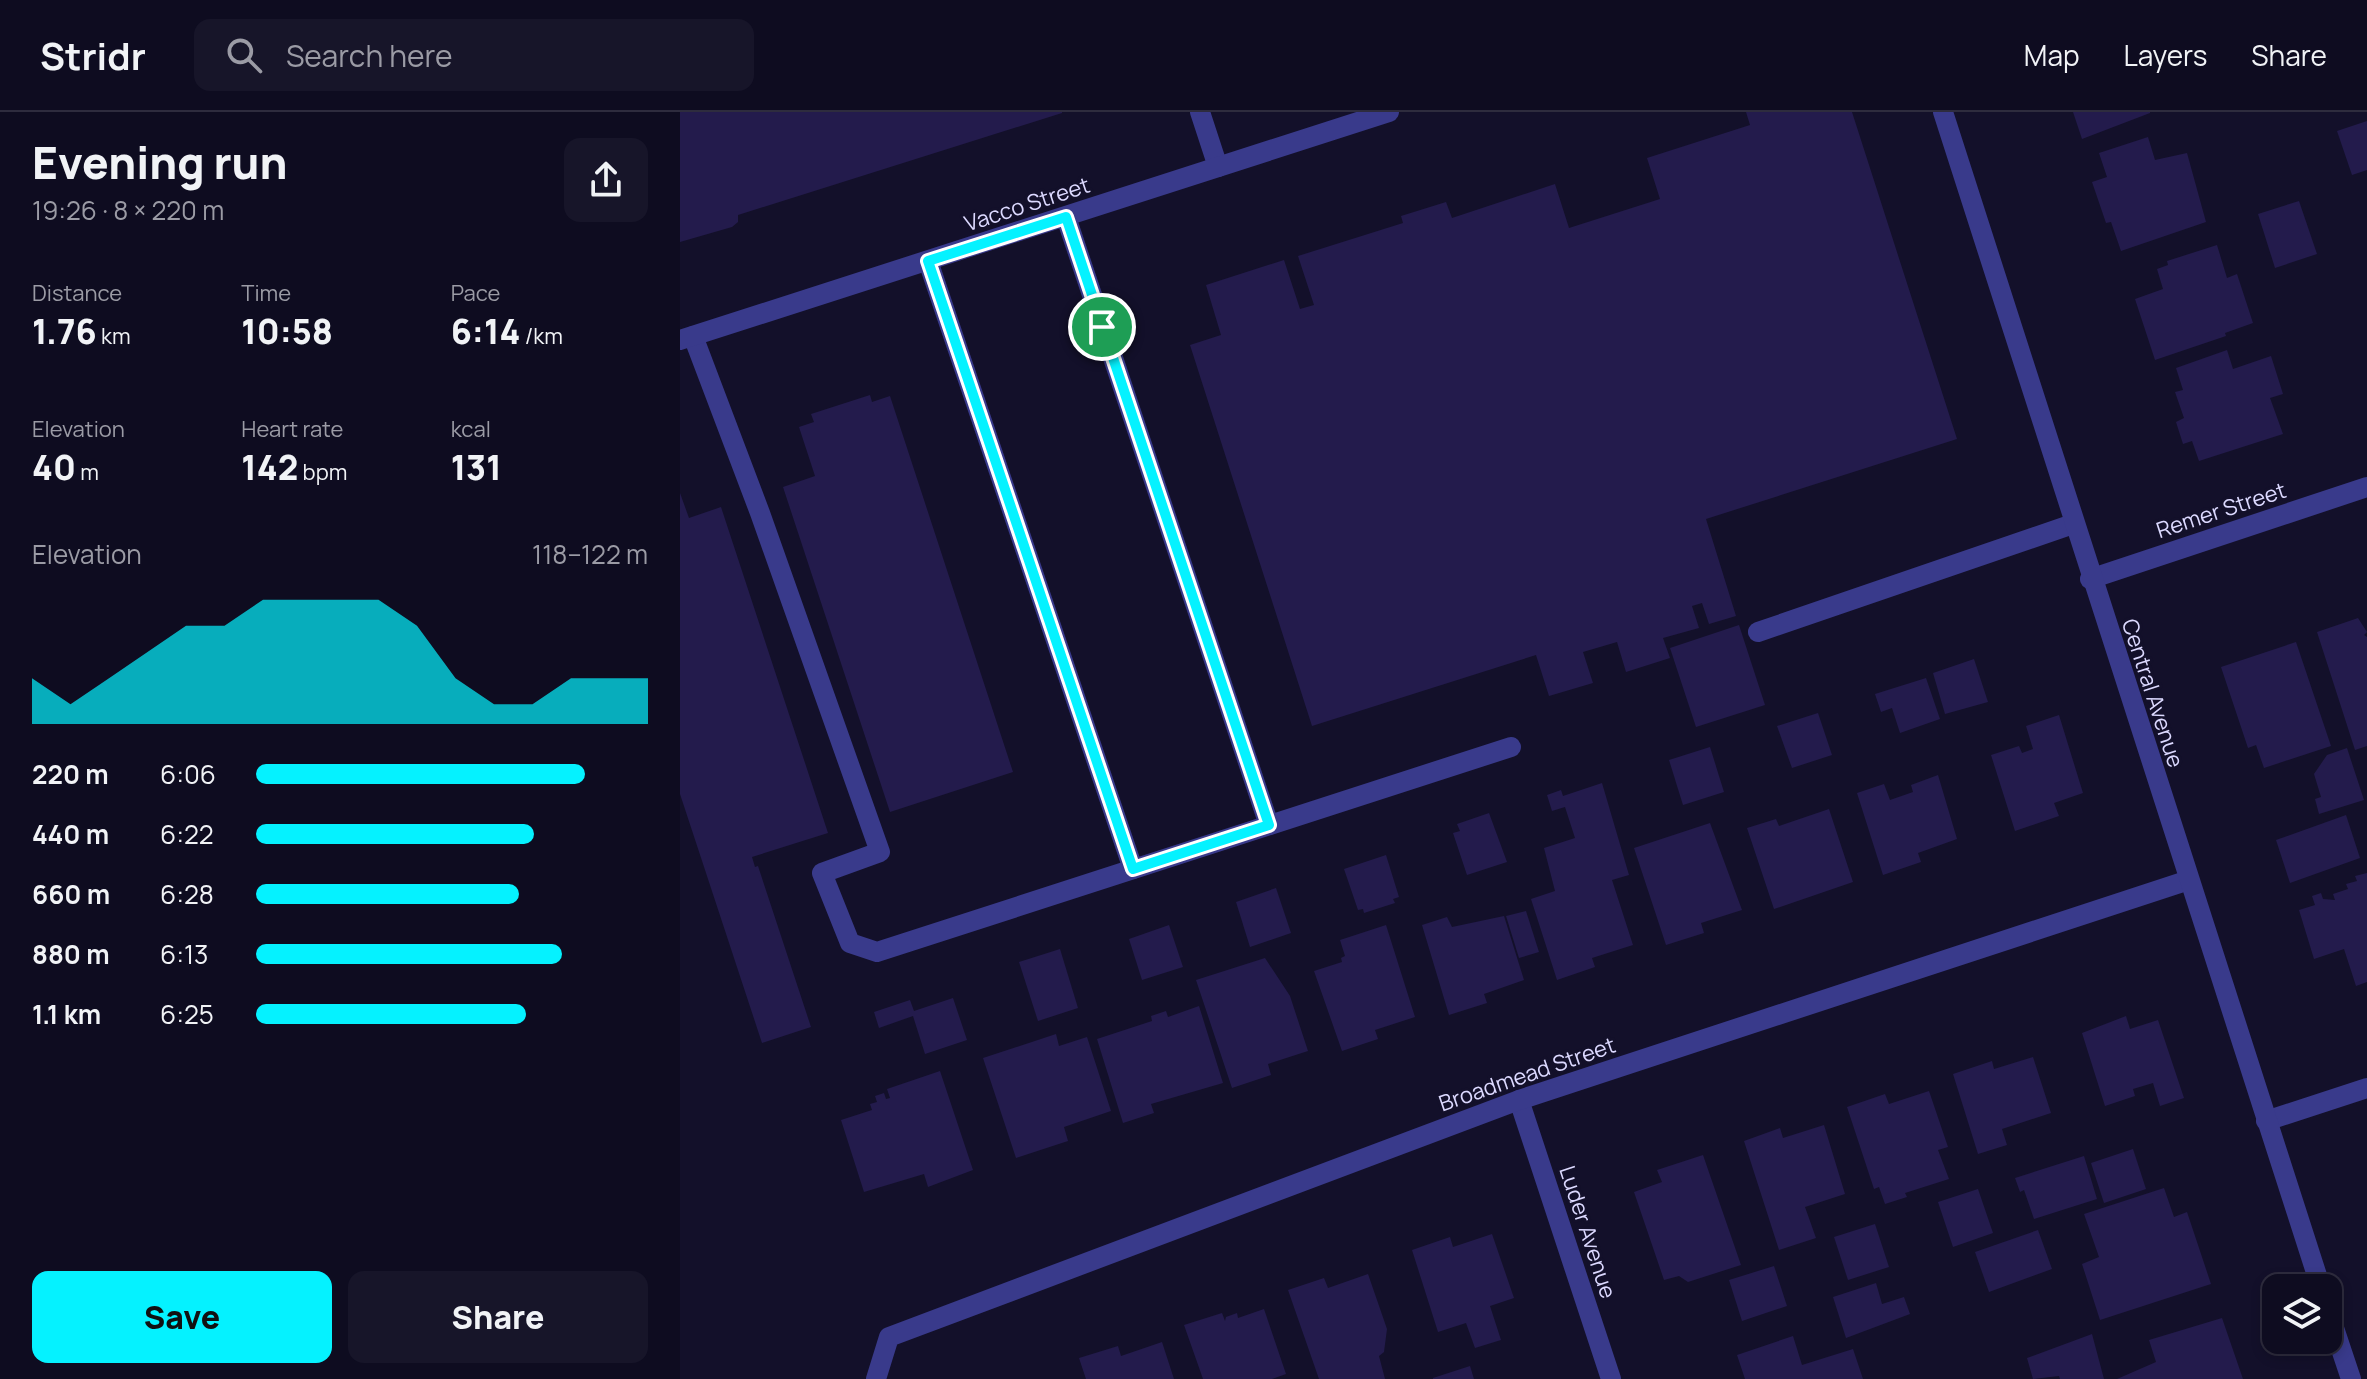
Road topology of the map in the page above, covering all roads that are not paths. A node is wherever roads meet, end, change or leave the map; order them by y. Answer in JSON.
{"nodes":[{"id":1,"x":1200,"y":112,"type":"edge"},
{"id":2,"x":1389,"y":112,"type":"edge"},
{"id":3,"x":1943,"y":112,"type":"edge"},
{"id":4,"x":1218,"y":167,"type":"junction"},
{"id":5,"x":1066,"y":217,"type":"junction"},
{"id":6,"x":928,"y":261,"type":"junction"},
{"id":7,"x":687,"y":338,"type":"edge"},
{"id":8,"x":2367,"y":487,"type":"edge"},
{"id":9,"x":2073,"y":524,"type":"junction"},
{"id":10,"x":2090,"y":579,"type":"junction"},
{"id":11,"x":1758,"y":632,"type":"dead end"},
{"id":12,"x":1511,"y":747,"type":"dead end"},
{"id":13,"x":1269,"y":825,"type":"junction"},
{"id":14,"x":1133,"y":869,"type":"junction"},
{"id":15,"x":2189,"y":880,"type":"junction"},
{"id":16,"x":2367,"y":1088,"type":"edge"},
{"id":17,"x":1519,"y":1100,"type":"junction"},
{"id":18,"x":2266,"y":1121,"type":"junction"},
{"id":19,"x":2316,"y":1274,"type":"edge"},
{"id":20,"x":2342,"y":1352,"type":"edge"},
{"id":21,"x":876,"y":1379,"type":"edge"},
{"id":22,"x":1611,"y":1379,"type":"edge"},
{"id":23,"x":2351,"y":1379,"type":"edge"}],
"edges":[{"from":1,"to":4,"type":"street"},
{"from":2,"to":4,"type":"street","name":"Vacco Street"},
{"from":3,"to":9,"type":"street","name":"Central Avenue"},
{"from":4,"to":5,"type":"street","name":"Vacco Street"},
{"from":5,"to":6,"type":"street","name":"Vacco Street"},
{"from":5,"to":13,"type":"street"},
{"from":6,"to":7,"type":"street","name":"Vacco Street"},
{"from":6,"to":14,"type":"street"},
{"from":7,"to":14,"type":"street"},
{"from":8,"to":10,"type":"street","name":"Remer Street"},
{"from":9,"to":10,"type":"street","name":"Central Avenue"},
{"from":9,"to":11,"type":"street"},
{"from":10,"to":15,"type":"street","name":"Central Avenue"},
{"from":12,"to":13,"type":"street"},
{"from":13,"to":14,"type":"street"},
{"from":15,"to":17,"type":"street","name":"Broadmead Street"},
{"from":15,"to":18,"type":"street","name":"Central Avenue"},
{"from":16,"to":18,"type":"street"},
{"from":17,"to":21,"type":"street","name":"Broadmead Street"},
{"from":17,"to":22,"type":"street","name":"Luder Avenue"},
{"from":18,"to":19,"type":"street","name":"Central Avenue"},
{"from":20,"to":23,"type":"street"}]}
